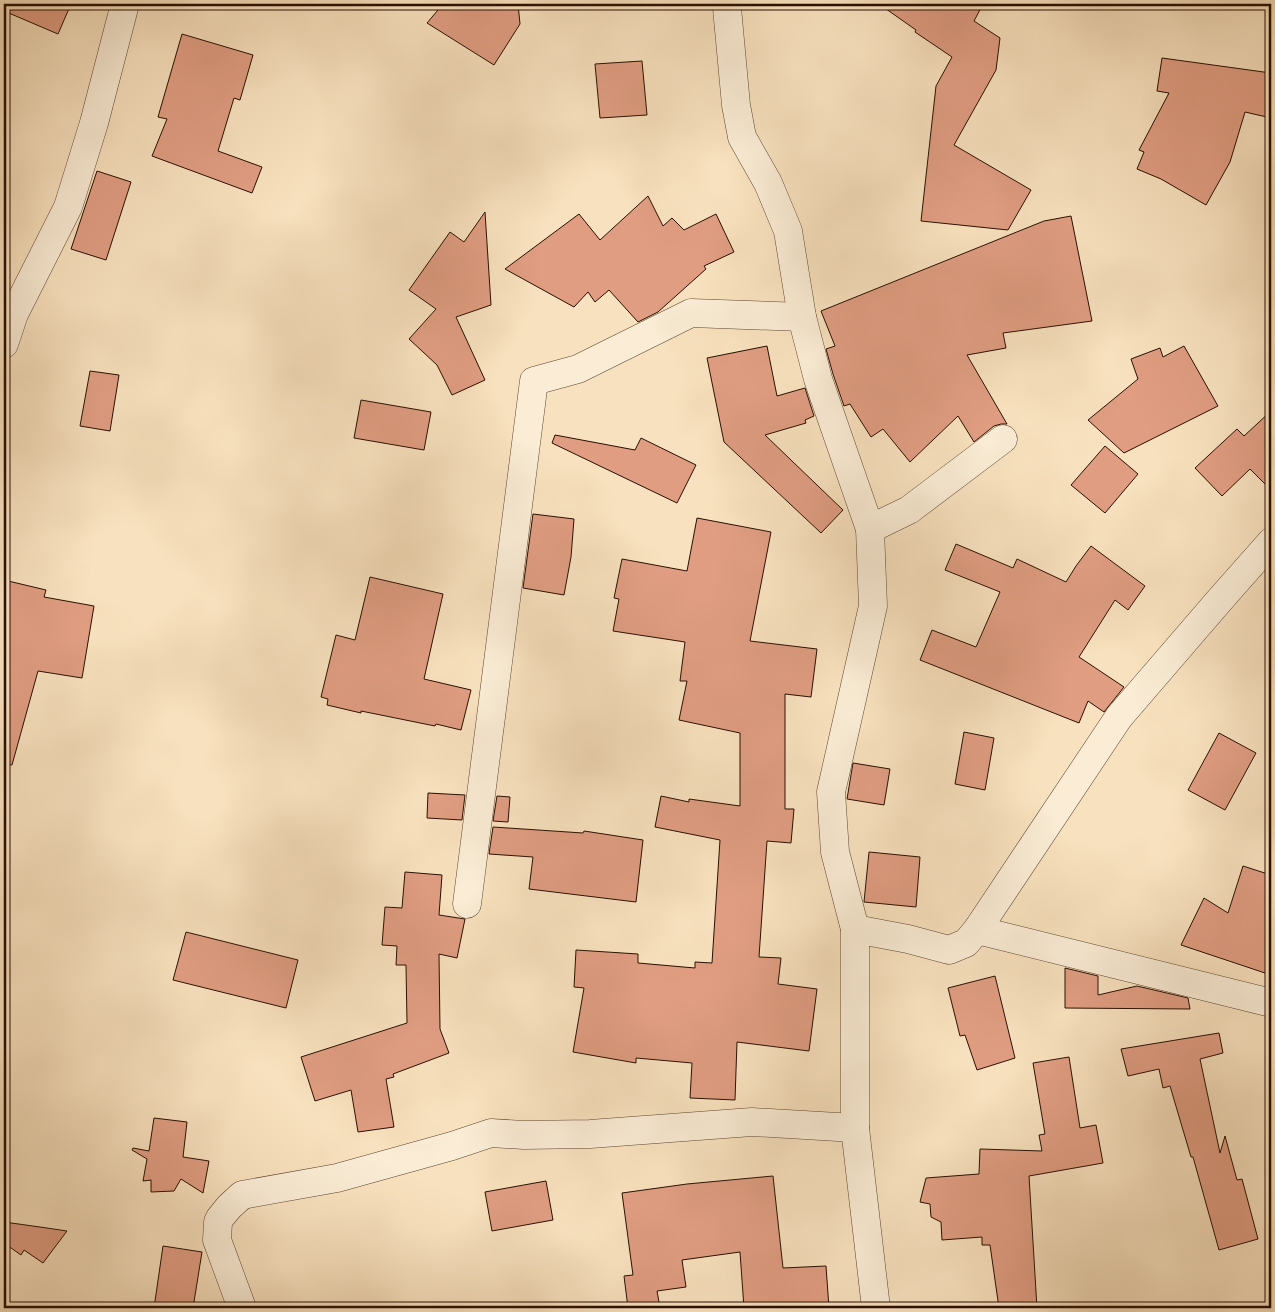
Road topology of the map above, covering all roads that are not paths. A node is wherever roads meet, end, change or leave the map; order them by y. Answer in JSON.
{"nodes":[{"id":1,"x":125,"y":4,"type":"edge"},
{"id":2,"x":728,"y":4,"type":"edge"},
{"id":3,"x":802,"y":317,"type":"junction"},
{"id":4,"x":4,"y":344,"type":"edge"},
{"id":5,"x":1003,"y":439,"type":"dead end"},
{"id":6,"x":870,"y":529,"type":"junction"},
{"id":7,"x":1271,"y":542,"type":"edge"},
{"id":8,"x":466,"y":904,"type":"dead end"},
{"id":9,"x":855,"y":929,"type":"junction"},
{"id":10,"x":977,"y":930,"type":"junction"},
{"id":11,"x":1271,"y":1003,"type":"edge"},
{"id":12,"x":855,"y":1128,"type":"junction"},
{"id":13,"x":242,"y":1308,"type":"edge"},
{"id":14,"x":876,"y":1308,"type":"edge"}],
"edges":[{"from":1,"to":4,"type":"street"},
{"from":2,"to":3,"type":"street"},
{"from":3,"to":6,"type":"street"},
{"from":3,"to":8,"type":"street"},
{"from":5,"to":6,"type":"street"},
{"from":6,"to":9,"type":"street"},
{"from":7,"to":10,"type":"street"},
{"from":9,"to":10,"type":"street"},
{"from":9,"to":12,"type":"street"},
{"from":10,"to":11,"type":"street"},
{"from":12,"to":13,"type":"street"},
{"from":12,"to":14,"type":"street"}]}
